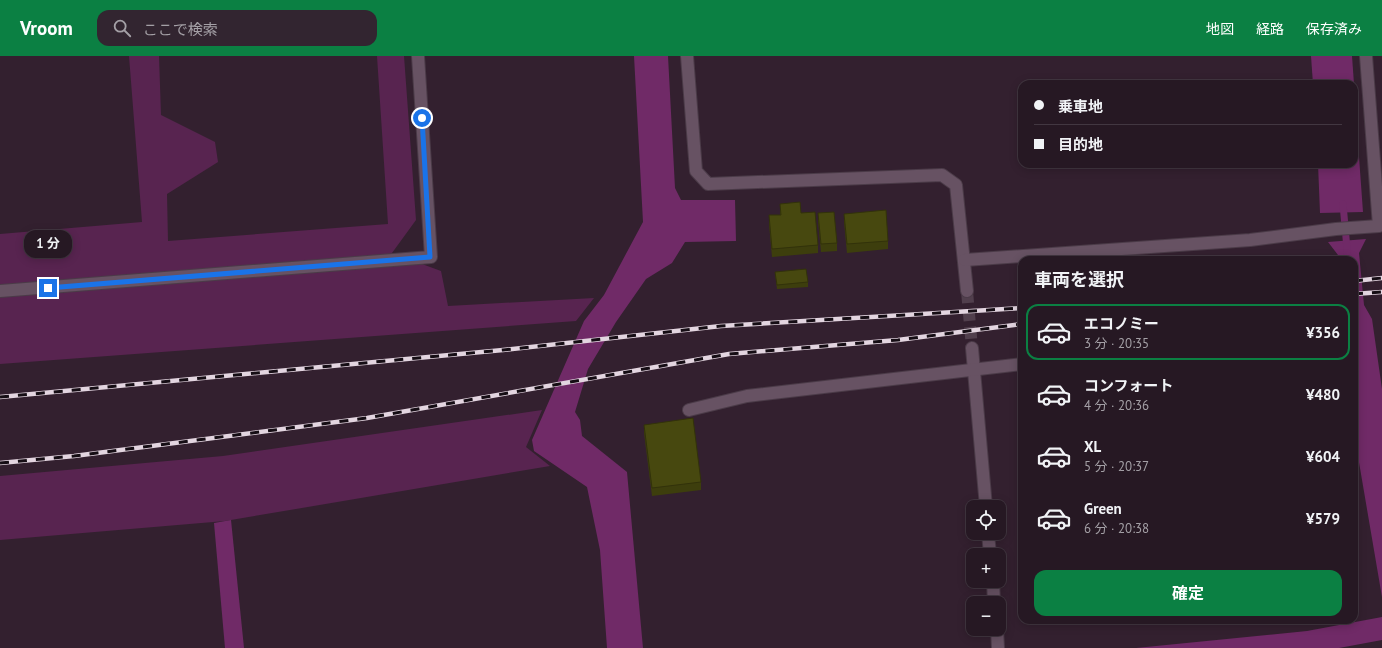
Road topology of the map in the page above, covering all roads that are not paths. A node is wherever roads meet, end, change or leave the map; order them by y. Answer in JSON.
{"nodes":[{"id":1,"x":418,"y":56,"type":"edge"},
{"id":2,"x":687,"y":56,"type":"edge"},
{"id":3,"x":1366,"y":56,"type":"edge"},
{"id":4,"x":1380,"y":226,"type":"edge"},
{"id":5,"x":1018,"y":256,"type":"edge"},
{"id":6,"x":1022,"y":256,"type":"edge"},
{"id":7,"x":965,"y":260,"type":"junction"},
{"id":8,"x":0,"y":291,"type":"edge"},
{"id":9,"x":967,"y":291,"type":"tunnel mouth"},
{"id":10,"x":972,"y":348,"type":"tunnel mouth"},
{"id":11,"x":1018,"y":364,"type":"edge"},
{"id":12,"x":974,"y":369,"type":"junction"},
{"id":13,"x":689,"y":410,"type":"dead end"},
{"id":14,"x":985,"y":500,"type":"edge"},
{"id":15,"x":997,"y":636,"type":"edge"},
{"id":16,"x":998,"y":648,"type":"edge"}],
"edges":[{"from":1,"to":8,"type":"street"},
{"from":2,"to":7,"type":"street"},
{"from":3,"to":4,"type":"street"},
{"from":4,"to":6,"type":"street"},
{"from":5,"to":7,"type":"street"},
{"from":7,"to":9,"type":"street"},
{"from":10,"to":12,"type":"street"},
{"from":11,"to":12,"type":"street"},
{"from":12,"to":13,"type":"street"},
{"from":12,"to":14,"type":"street"},
{"from":15,"to":16,"type":"street"}]}
